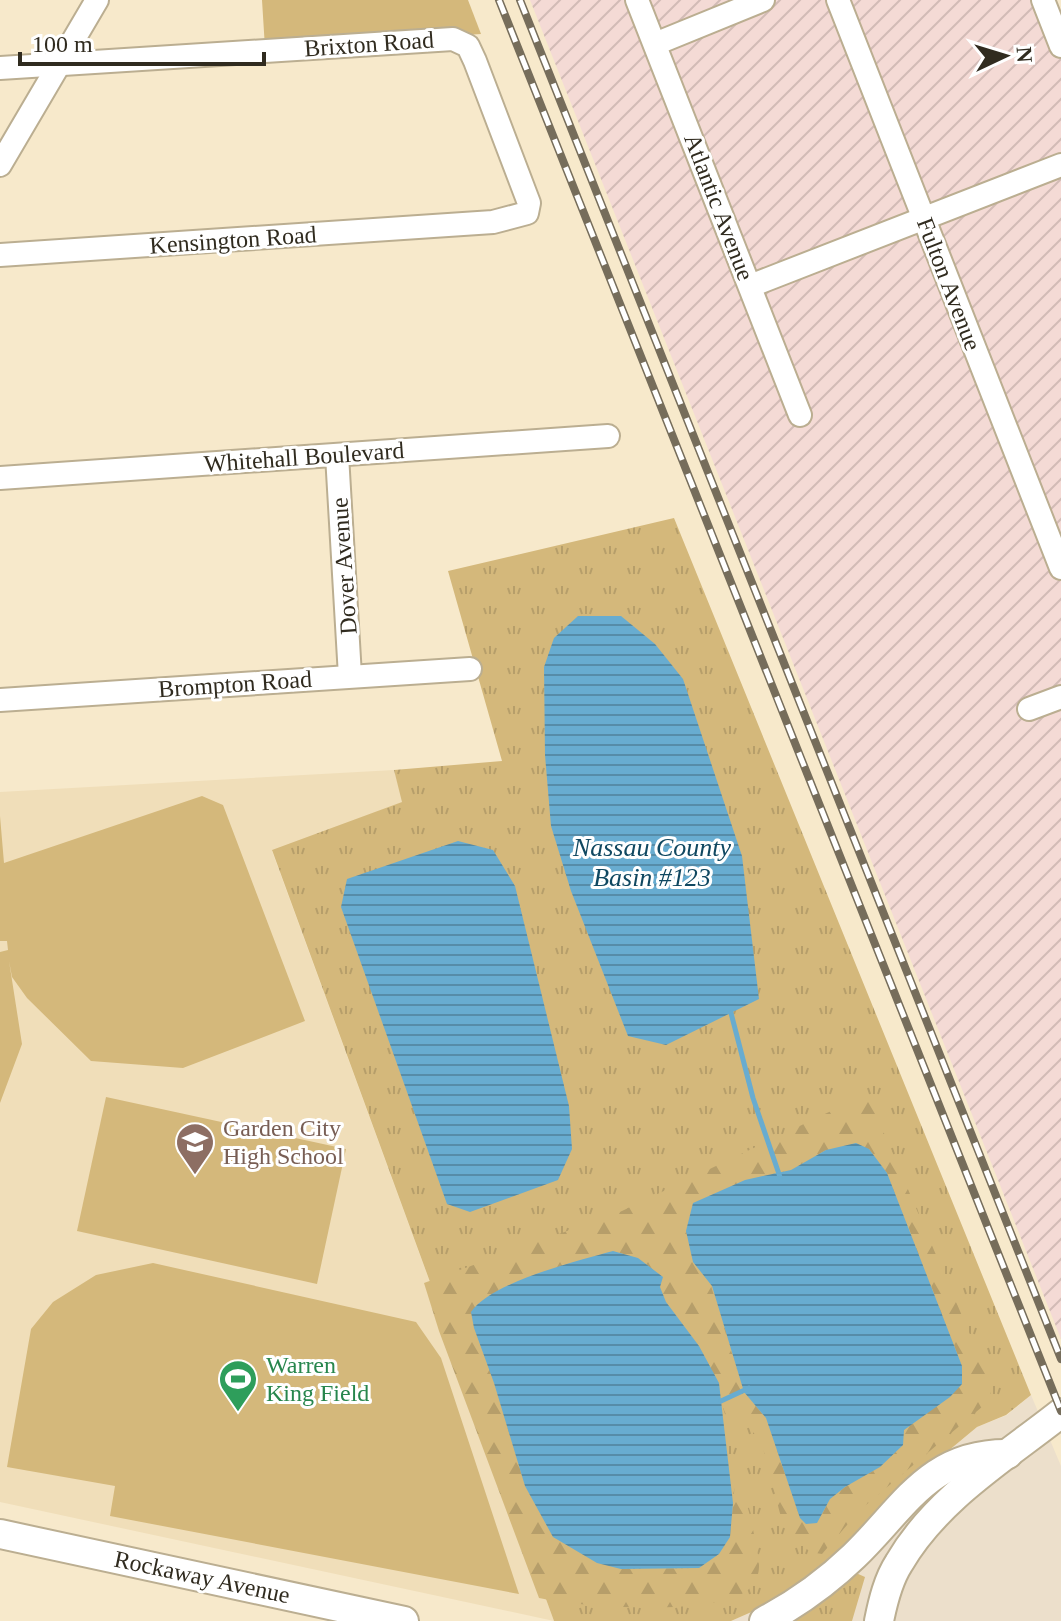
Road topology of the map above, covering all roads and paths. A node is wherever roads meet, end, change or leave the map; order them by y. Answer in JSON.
{"nodes":[{"id":1,"x":97,"y":0,"type":"edge"},
{"id":2,"x":637,"y":0,"type":"edge"},
{"id":3,"x":763,"y":0,"type":"edge"},
{"id":4,"x":838,"y":0,"type":"edge"},
{"id":5,"x":1043,"y":0,"type":"edge"},
{"id":6,"x":655,"y":44,"type":"junction"},
{"id":7,"x":1061,"y":46,"type":"edge"},
{"id":8,"x":59,"y":64,"type":"junction"},
{"id":9,"x":0,"y":68,"type":"edge"},
{"id":10,"x":0,"y":165,"type":"edge"},
{"id":11,"x":1061,"y":165,"type":"edge"},
{"id":12,"x":924,"y":218,"type":"junction"},
{"id":13,"x":466,"y":224,"type":"joint"},
{"id":14,"x":0,"y":255,"type":"edge"},
{"id":15,"x":750,"y":286,"type":"junction"},
{"id":16,"x":800,"y":415,"type":"dead end"},
{"id":17,"x":608,"y":436,"type":"dead end"},
{"id":18,"x":337,"y":455,"type":"junction"},
{"id":19,"x":0,"y":478,"type":"edge"},
{"id":20,"x":1061,"y":568,"type":"edge"},
{"id":21,"x":470,"y":669,"type":"dead end"},
{"id":22,"x":350,"y":676,"type":"junction"},
{"id":23,"x":1061,"y":697,"type":"edge"},
{"id":24,"x":0,"y":700,"type":"edge"},
{"id":25,"x":1029,"y":709,"type":"dead end"},
{"id":26,"x":1061,"y":1413,"type":"edge"},
{"id":27,"x":1008,"y":1454,"type":"junction"},
{"id":28,"x":0,"y":1534,"type":"edge"},
{"id":29,"x":404,"y":1621,"type":"edge"},
{"id":30,"x":764,"y":1621,"type":"edge"},
{"id":31,"x":879,"y":1621,"type":"edge"}],
"edges":[{"from":1,"to":8,"type":"street"},
{"from":2,"to":6,"type":"street","name":"Atlantic Avenue"},
{"from":3,"to":6,"type":"street"},
{"from":4,"to":12,"type":"street","name":"Fulton Avenue"},
{"from":5,"to":7,"type":"street"},
{"from":6,"to":15,"type":"street","name":"Atlantic Avenue"},
{"from":8,"to":9,"type":"street","name":"Brixton Road"},
{"from":8,"to":10,"type":"street"},
{"from":8,"to":13,"type":"street","name":"Brixton Road"},
{"from":11,"to":12,"type":"street"},
{"from":12,"to":15,"type":"street"},
{"from":12,"to":20,"type":"street","name":"Fulton Avenue"},
{"from":13,"to":14,"type":"street","name":"Kensington Road"},
{"from":15,"to":16,"type":"street","name":"Atlantic Avenue"},
{"from":17,"to":18,"type":"street","name":"Whitehall Boulevard"},
{"from":18,"to":19,"type":"street","name":"Whitehall Boulevard"},
{"from":18,"to":22,"type":"street","name":"Dover Avenue"},
{"from":21,"to":22,"type":"street","name":"Brompton Road"},
{"from":22,"to":24,"type":"street","name":"Brompton Road"},
{"from":23,"to":25,"type":"street"},
{"from":26,"to":27,"type":"main road"},
{"from":27,"to":30,"type":"main road"},
{"from":27,"to":31,"type":"main road"},
{"from":28,"to":29,"type":"main road","name":"Rockaway Avenue"}]}
